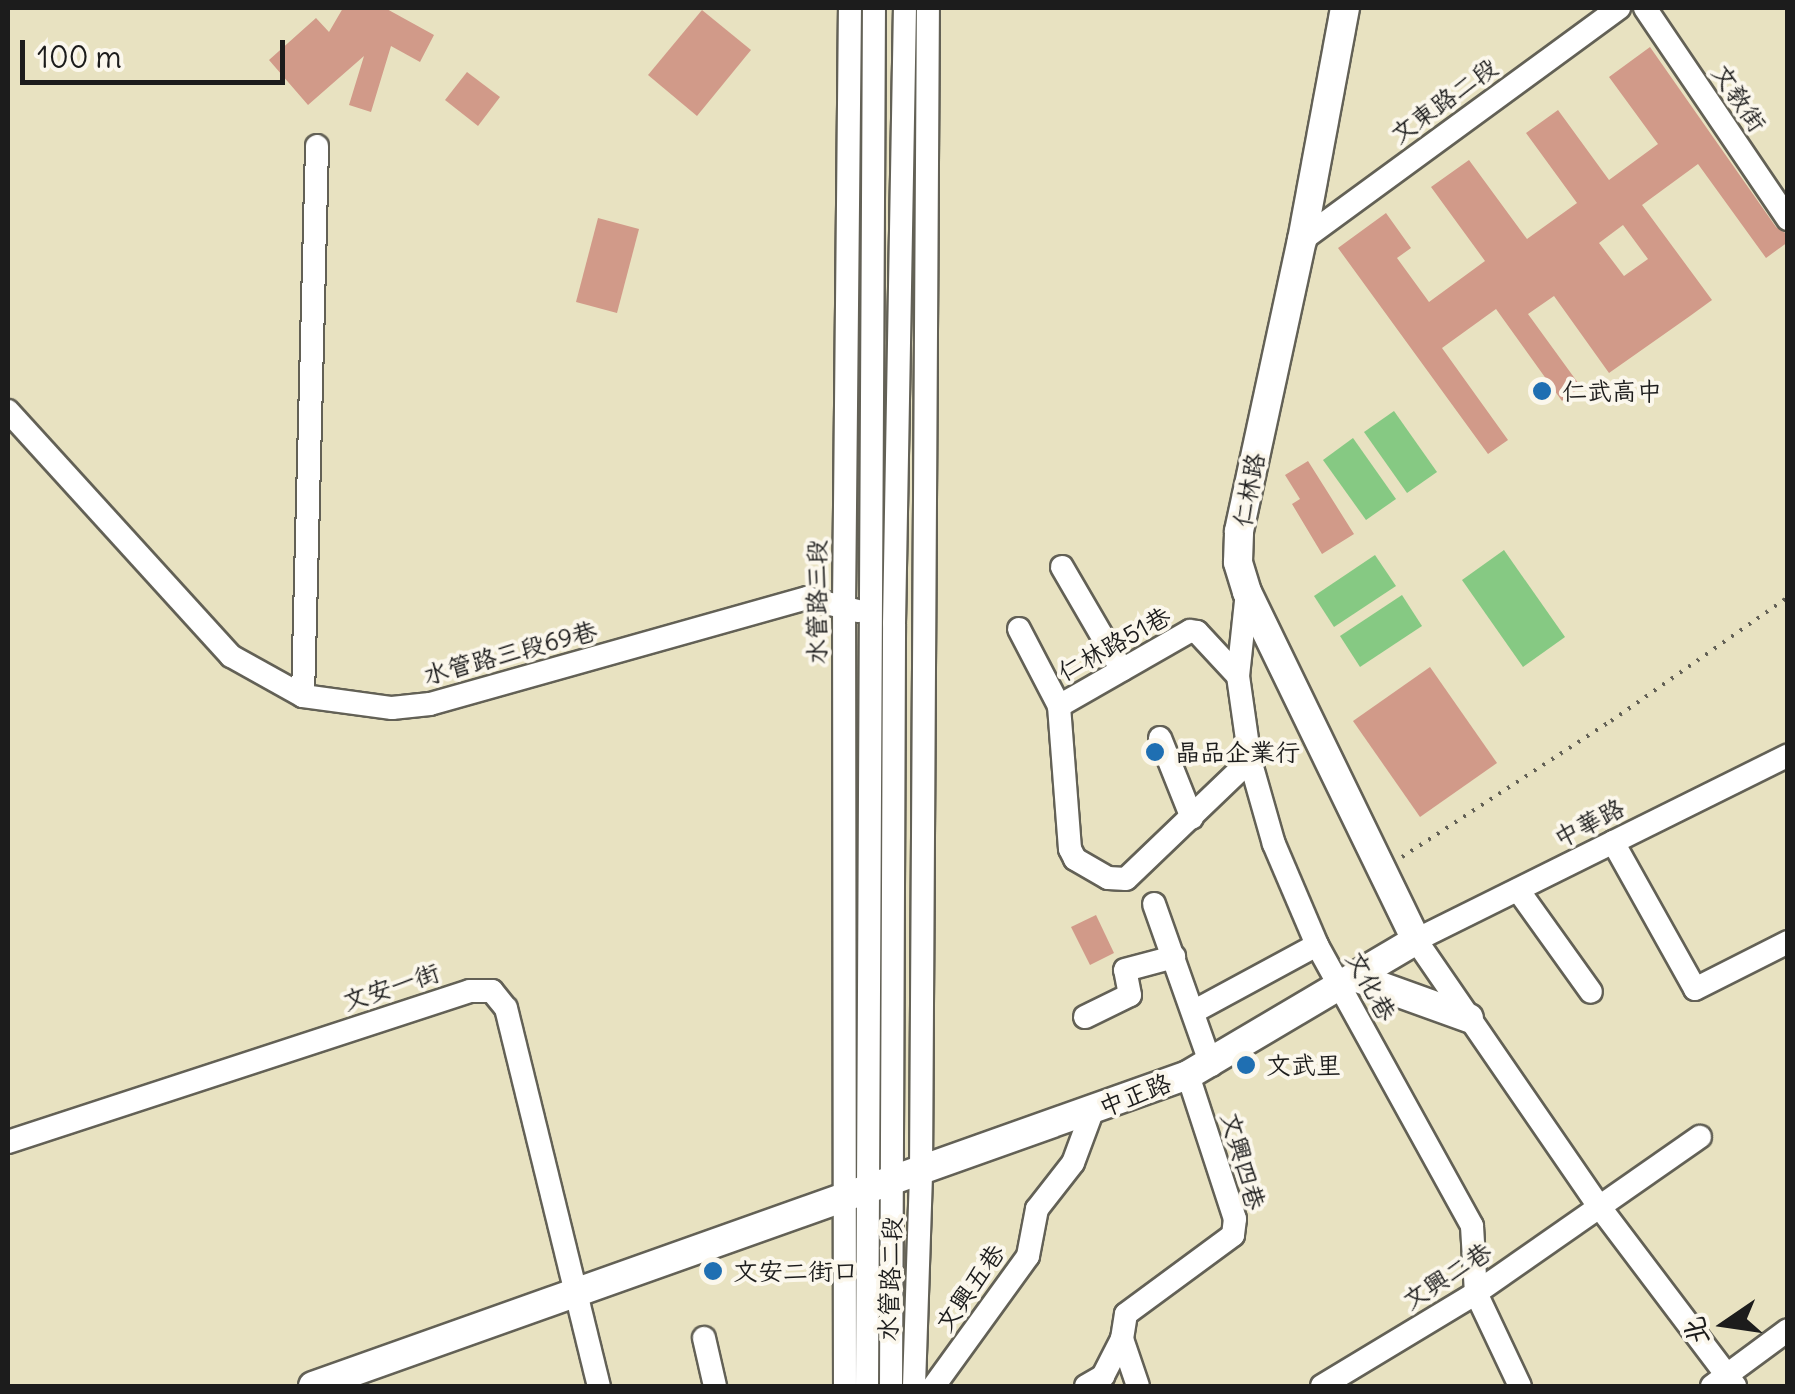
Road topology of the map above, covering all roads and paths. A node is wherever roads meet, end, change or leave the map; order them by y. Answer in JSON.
{"nodes":[{"id":1,"x":850,"y":8,"type":"edge"},
{"id":2,"x":874,"y":8,"type":"edge"},
{"id":3,"x":905,"y":8,"type":"edge"},
{"id":4,"x":928,"y":8,"type":"edge"},
{"id":5,"x":1345,"y":8,"type":"edge"},
{"id":6,"x":1619,"y":8,"type":"edge"},
{"id":7,"x":1645,"y":8,"type":"edge"},
{"id":8,"x":317,"y":146,"type":"dead end"},
{"id":9,"x":1788,"y":219,"type":"edge"},
{"id":10,"x":1302,"y":240,"type":"junction"},
{"id":11,"x":8,"y":411,"type":"edge"},
{"id":12,"x":1062,"y":567,"type":"dead end"},
{"id":13,"x":1247,"y":592,"type":"junction"},
{"id":14,"x":1788,"y":597,"type":"edge"},
{"id":15,"x":844,"y":607,"type":"junction"},
{"id":16,"x":868,"y":614,"type":"junction"},
{"id":17,"x":894,"y":624,"type":"junction"},
{"id":18,"x":1019,"y":630,"type":"dead end"},
{"id":19,"x":1122,"y":670,"type":"junction"},
{"id":20,"x":1238,"y":676,"type":"junction"},
{"id":21,"x":303,"y":696,"type":"junction"},
{"id":22,"x":1059,"y":706,"type":"junction"},
{"id":23,"x":1160,"y":738,"type":"dead end"},
{"id":24,"x":1788,"y":755,"type":"edge"},
{"id":25,"x":1250,"y":760,"type":"junction"},
{"id":26,"x":1192,"y":818,"type":"junction"},
{"id":27,"x":1612,"y":842,"type":"junction"},
{"id":28,"x":1384,"y":868,"type":"junction"},
{"id":29,"x":1518,"y":890,"type":"junction"},
{"id":30,"x":1154,"y":904,"type":"dead end"},
{"id":31,"x":1416,"y":940,"type":"junction"},
{"id":32,"x":1788,"y":942,"type":"edge"},
{"id":33,"x":1317,"y":946,"type":"junction"},
{"id":34,"x":1174,"y":958,"type":"junction"},
{"id":35,"x":1347,"y":982,"type":"junction"},
{"id":36,"x":1591,"y":992,"type":"dead end"},
{"id":37,"x":1193,"y":1012,"type":"junction"},
{"id":38,"x":1085,"y":1017,"type":"dead end"},
{"id":39,"x":1470,"y":1018,"type":"junction"},
{"id":40,"x":1199,"y":1070,"type":"junction"},
{"id":41,"x":1092,"y":1112,"type":"junction"},
{"id":42,"x":1700,"y":1136,"type":"dead end"},
{"id":43,"x":8,"y":1142,"type":"edge"},
{"id":44,"x":882,"y":1186,"type":"junction"},
{"id":45,"x":1598,"y":1205,"type":"junction"},
{"id":46,"x":578,"y":1293,"type":"junction"},
{"id":47,"x":1476,"y":1293,"type":"junction"},
{"id":48,"x":1788,"y":1330,"type":"edge"},
{"id":49,"x":704,"y":1338,"type":"dead end"},
{"id":50,"x":1122,"y":1339,"type":"junction"},
{"id":51,"x":1726,"y":1383,"type":"edge"},
{"id":52,"x":313,"y":1386,"type":"edge"},
{"id":53,"x":599,"y":1386,"type":"edge"},
{"id":54,"x":715,"y":1386,"type":"edge"},
{"id":55,"x":845,"y":1386,"type":"edge"},
{"id":56,"x":867,"y":1386,"type":"edge"},
{"id":57,"x":891,"y":1386,"type":"edge"},
{"id":58,"x":914,"y":1386,"type":"edge"},
{"id":59,"x":934,"y":1386,"type":"edge"},
{"id":60,"x":1086,"y":1386,"type":"edge"},
{"id":61,"x":1138,"y":1386,"type":"edge"},
{"id":62,"x":1322,"y":1386,"type":"edge"},
{"id":63,"x":1520,"y":1386,"type":"edge"}],
"edges":[{"from":1,"to":15,"type":"street","name":"水管路三段"},
{"from":2,"to":16,"type":"street","name":"水管路三段"},
{"from":3,"to":17,"type":"street"},
{"from":4,"to":44,"type":"street"},
{"from":5,"to":10,"type":"main road","name":"仁林路"},
{"from":6,"to":10,"type":"street","name":"文東路二段"},
{"from":7,"to":9,"type":"street","name":"文教街"},
{"from":8,"to":21,"type":"street"},
{"from":10,"to":13,"type":"main road","name":"仁林路"},
{"from":11,"to":21,"type":"street","name":"水管路三段69巷"},
{"from":12,"to":19,"type":"street"},
{"from":13,"to":20,"type":"street","name":"文化巷"},
{"from":13,"to":28,"type":"main road","name":"仁林路"},
{"from":14,"to":28,"type":"path"},
{"from":15,"to":16,"type":"street","name":"水管路三段69巷"},
{"from":15,"to":21,"type":"street","name":"水管路三段69巷"},
{"from":15,"to":44,"type":"street","name":"水管路三段"},
{"from":16,"to":17,"type":"street","name":"水管路三段69巷"},
{"from":16,"to":44,"type":"street","name":"水管路三段"},
{"from":17,"to":44,"type":"street"},
{"from":18,"to":22,"type":"street","name":"仁林路51巷"},
{"from":19,"to":20,"type":"street","name":"仁林路51巷"},
{"from":19,"to":22,"type":"street","name":"仁林路51巷"},
{"from":20,"to":25,"type":"street","name":"文化巷"},
{"from":22,"to":26,"type":"street","name":"仁林路51巷"},
{"from":23,"to":26,"type":"street"},
{"from":24,"to":27,"type":"street","name":"中華路"},
{"from":25,"to":26,"type":"street","name":"仁林路51巷"},
{"from":25,"to":33,"type":"street","name":"文化巷"},
{"from":27,"to":29,"type":"street","name":"中華路"},
{"from":27,"to":32,"type":"street"},
{"from":28,"to":31,"type":"main road","name":"仁林路"},
{"from":29,"to":31,"type":"street","name":"中華路"},
{"from":29,"to":36,"type":"street"},
{"from":30,"to":34,"type":"street"},
{"from":31,"to":35,"type":"main road","name":"中正路"},
{"from":31,"to":39,"type":"street"},
{"from":33,"to":35,"type":"street","name":"文化巷"},
{"from":33,"to":37,"type":"street"},
{"from":34,"to":37,"type":"street"},
{"from":34,"to":38,"type":"street"},
{"from":35,"to":39,"type":"main road"},
{"from":35,"to":40,"type":"main road","name":"中正路"},
{"from":35,"to":47,"type":"street","name":"文化巷"},
{"from":37,"to":40,"type":"street"},
{"from":39,"to":45,"type":"street"},
{"from":40,"to":41,"type":"main road","name":"中正路"},
{"from":40,"to":50,"type":"street","name":"文興四巷"},
{"from":41,"to":44,"type":"main road","name":"中正路"},
{"from":41,"to":59,"type":"street","name":"文興五巷"},
{"from":42,"to":45,"type":"street","name":"文興二巷"},
{"from":43,"to":46,"type":"street","name":"文安一街"},
{"from":44,"to":46,"type":"main road","name":"中正路"},
{"from":44,"to":55,"type":"street","name":"水管路二段"},
{"from":44,"to":56,"type":"street","name":"水管路二段"},
{"from":44,"to":57,"type":"street","name":"水管路二段"},
{"from":44,"to":58,"type":"street","name":"水管路二段"},
{"from":45,"to":47,"type":"street","name":"文興二巷"},
{"from":45,"to":51,"type":"street"},
{"from":46,"to":52,"type":"main road","name":"中正路"},
{"from":46,"to":53,"type":"street"},
{"from":47,"to":62,"type":"street","name":"文興二巷"},
{"from":47,"to":63,"type":"street","name":"文化巷"},
{"from":48,"to":51,"type":"street"},
{"from":49,"to":54,"type":"street"},
{"from":50,"to":60,"type":"street"},
{"from":50,"to":61,"type":"street"}]}
